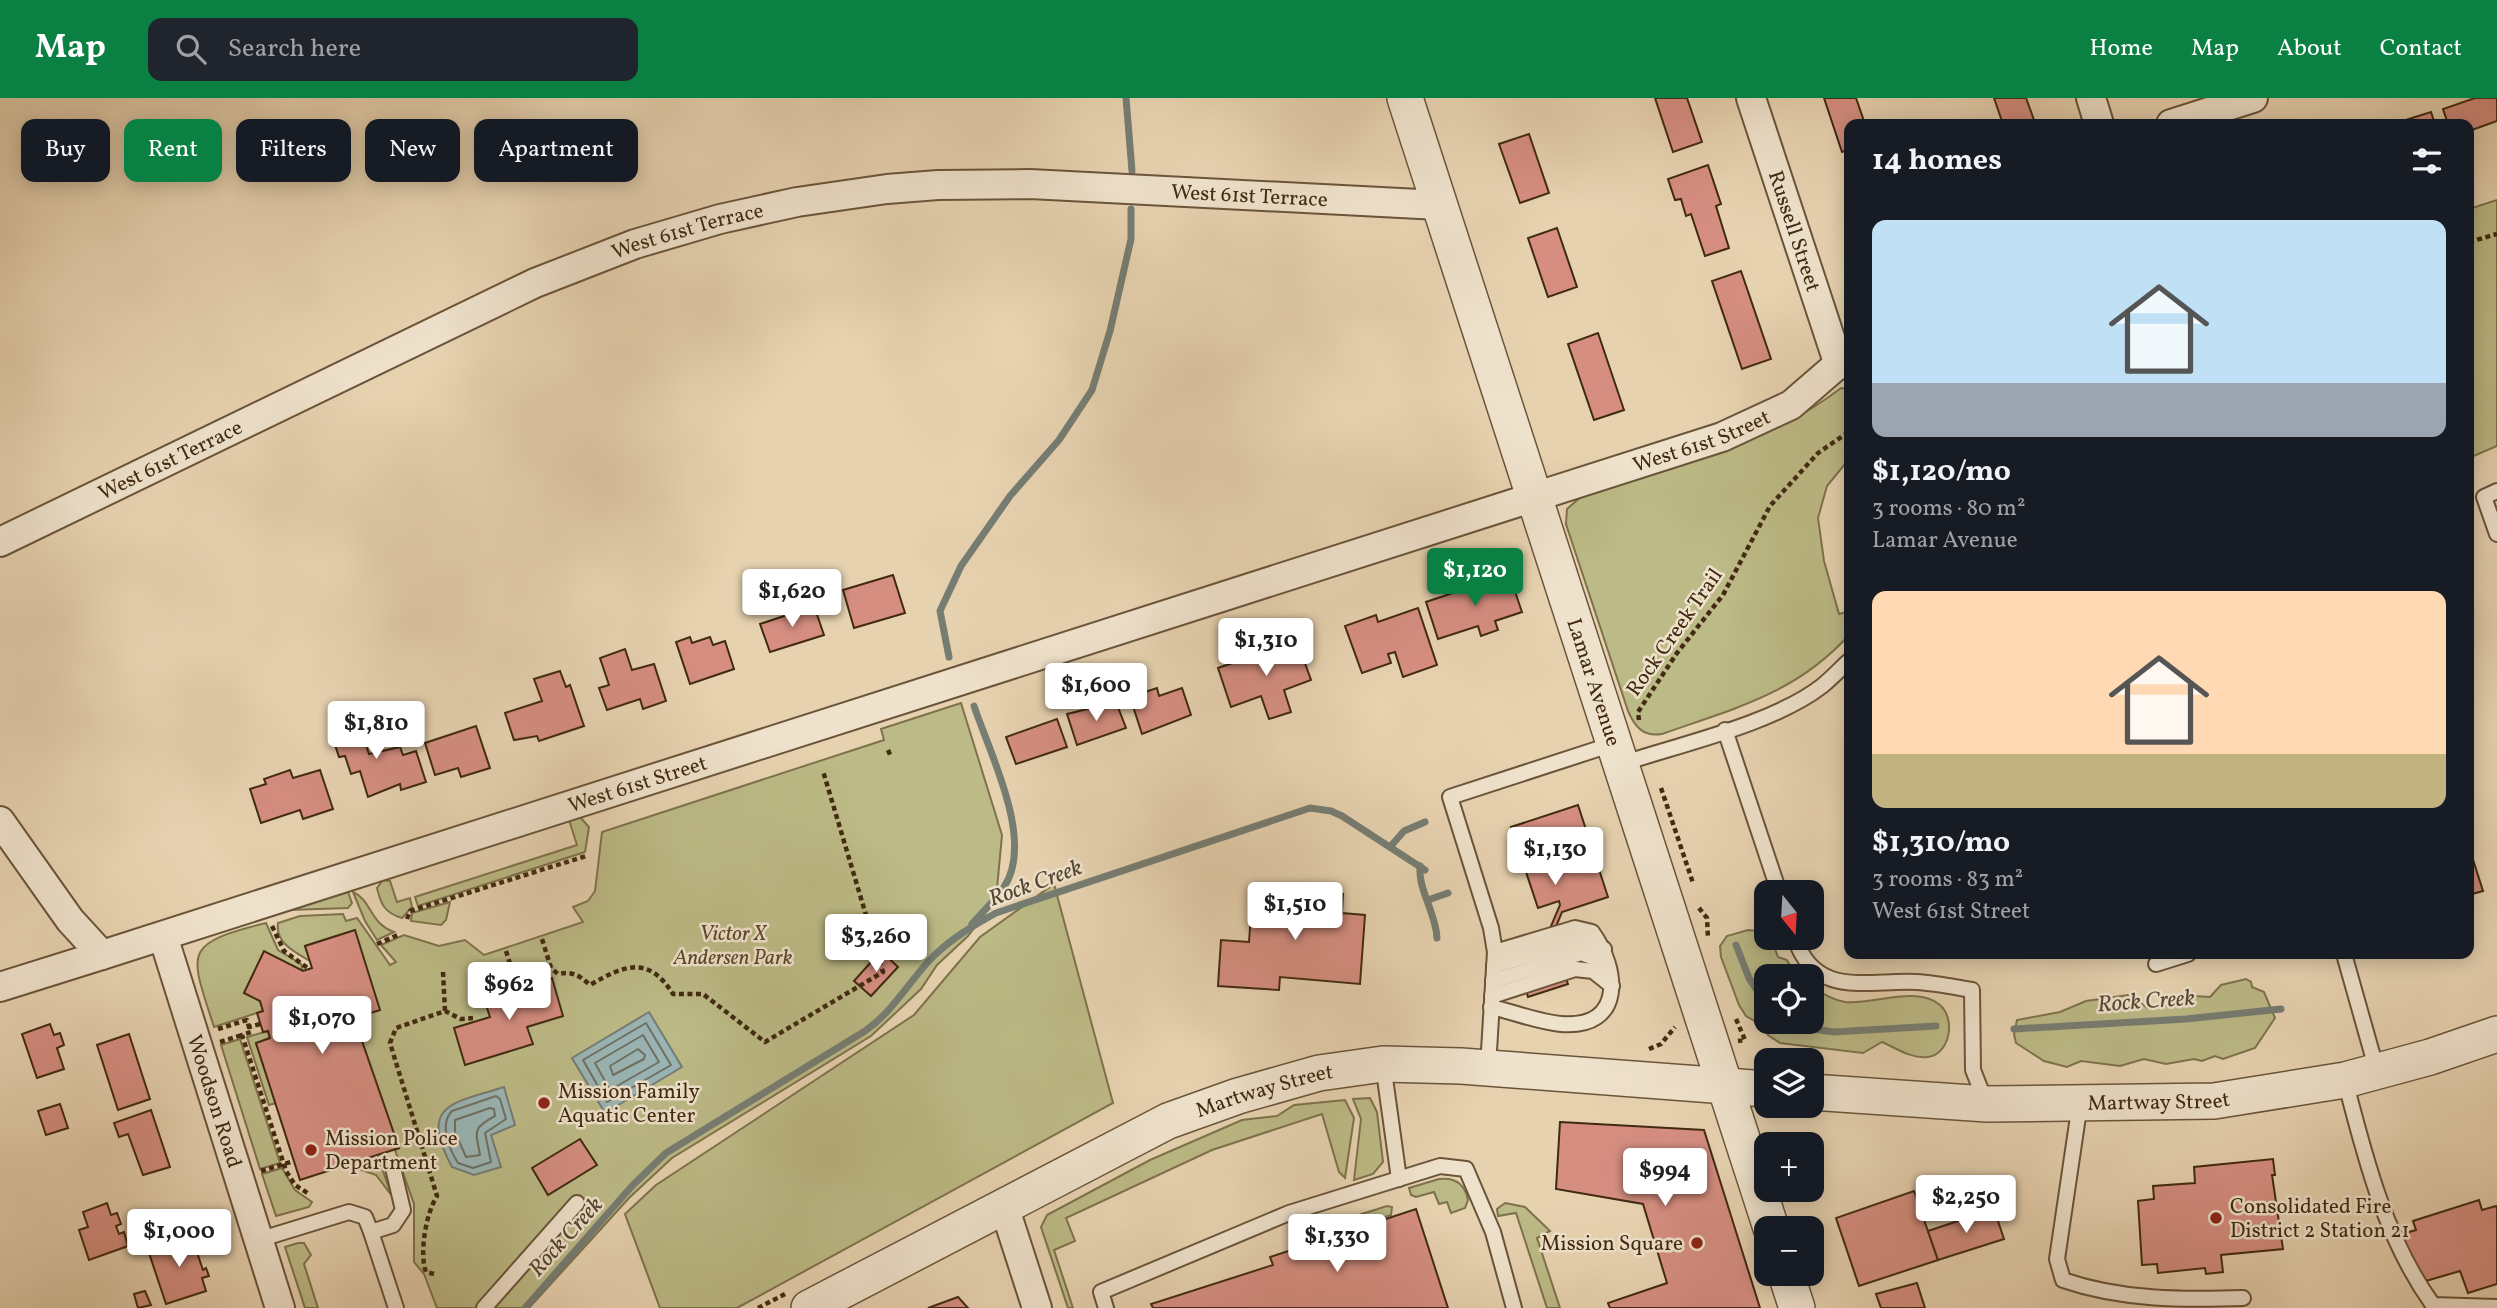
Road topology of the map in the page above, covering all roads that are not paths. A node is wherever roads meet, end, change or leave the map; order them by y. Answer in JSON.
{"nodes":[{"id":1,"x":1405,"y":98,"type":"edge"},
{"id":2,"x":1751,"y":98,"type":"edge"},
{"id":3,"x":2091,"y":98,"type":"edge"},
{"id":4,"x":2253,"y":98,"type":"edge"},
{"id":5,"x":2097,"y":119,"type":"edge"},
{"id":6,"x":2187,"y":119,"type":"edge"},
{"id":7,"x":1439,"y":205,"type":"junction"},
{"id":8,"x":1844,"y":360,"type":"edge"},
{"id":9,"x":2497,"y":491,"type":"edge"},
{"id":10,"x":1534,"y":497,"type":"junction"},
{"id":11,"x":2497,"y":534,"type":"edge"},
{"id":12,"x":0,"y":542,"type":"edge"},
{"id":13,"x":1844,"y":666,"type":"edge"},
{"id":14,"x":1725,"y":730,"type":"junction"},
{"id":15,"x":1624,"y":745,"type":"junction"},
{"id":16,"x":0,"y":821,"type":"edge"},
{"id":17,"x":1775,"y":880,"type":"edge"},
{"id":18,"x":163,"y":936,"type":"junction"},
{"id":19,"x":98,"y":950,"type":"junction"},
{"id":20,"x":1802,"y":950,"type":"edge"},
{"id":21,"x":1495,"y":959,"type":"junction"},
{"id":22,"x":2172,"y":959,"type":"edge"},
{"id":23,"x":2344,"y":959,"type":"edge"},
{"id":24,"x":2156,"y":964,"type":"dead end"},
{"id":25,"x":1612,"y":980,"type":"junction"},
{"id":26,"x":0,"y":987,"type":"edge"},
{"id":27,"x":1492,"y":995,"type":"junction"},
{"id":28,"x":2497,"y":1034,"type":"edge"},
{"id":29,"x":1383,"y":1064,"type":"junction"},
{"id":30,"x":1488,"y":1069,"type":"junction"},
{"id":31,"x":2361,"y":1076,"type":"junction"},
{"id":32,"x":1726,"y":1086,"type":"junction"},
{"id":33,"x":1754,"y":1088,"type":"edge"},
{"id":34,"x":1824,"y":1093,"type":"edge"},
{"id":35,"x":1987,"y":1104,"type":"junction"},
{"id":36,"x":2080,"y":1104,"type":"junction"},
{"id":37,"x":393,"y":1168,"type":"dead end"},
{"id":38,"x":1399,"y":1179,"type":"junction"},
{"id":39,"x":577,"y":1202,"type":"dead end"},
{"id":40,"x":1004,"y":1206,"type":"junction"},
{"id":41,"x":1767,"y":1216,"type":"edge"},
{"id":42,"x":371,"y":1232,"type":"junction"},
{"id":43,"x":258,"y":1240,"type":"junction"},
{"id":44,"x":1790,"y":1286,"type":"edge"},
{"id":45,"x":2243,"y":1298,"type":"dead end"},
{"id":46,"x":2497,"y":1307,"type":"edge"},
{"id":47,"x":280,"y":1308,"type":"edge"},
{"id":48,"x":396,"y":1308,"type":"edge"},
{"id":49,"x":484,"y":1308,"type":"edge"},
{"id":50,"x":809,"y":1308,"type":"edge"},
{"id":51,"x":1037,"y":1308,"type":"edge"},
{"id":52,"x":1106,"y":1308,"type":"edge"},
{"id":53,"x":1514,"y":1308,"type":"edge"},
{"id":54,"x":1797,"y":1308,"type":"edge"}],
"edges":[{"from":1,"to":7,"type":"street","name":"Lamar Avenue"},
{"from":2,"to":8,"type":"street","name":"Russell Street"},
{"from":3,"to":5,"type":"street"},
{"from":4,"to":6,"type":"street"},
{"from":7,"to":10,"type":"street","name":"Lamar Avenue"},
{"from":7,"to":12,"type":"street","name":"West 61st Terrace"},
{"from":8,"to":10,"type":"street","name":"West 61st Street"},
{"from":9,"to":11,"type":"lane"},
{"from":10,"to":15,"type":"street","name":"Lamar Avenue"},
{"from":10,"to":18,"type":"street","name":"West 61st Street"},
{"from":13,"to":14,"type":"lane"},
{"from":14,"to":15,"type":"lane"},
{"from":14,"to":17,"type":"lane"},
{"from":15,"to":21,"type":"lane"},
{"from":15,"to":32,"type":"street","name":"Lamar Avenue"},
{"from":16,"to":19,"type":"street"},
{"from":18,"to":19,"type":"street","name":"West 61st Street"},
{"from":18,"to":43,"type":"street","name":"Woodson Road"},
{"from":19,"to":26,"type":"street"},
{"from":20,"to":35,"type":"lane"},
{"from":21,"to":25,"type":"lane"},
{"from":21,"to":27,"type":"lane"},
{"from":22,"to":24,"type":"lane"},
{"from":23,"to":31,"type":"lane"},
{"from":25,"to":27,"type":"lane"},
{"from":25,"to":27,"type":"lane"},
{"from":27,"to":30,"type":"lane"},
{"from":28,"to":31,"type":"street","name":"Martway Street"},
{"from":29,"to":30,"type":"street","name":"Martway Street"},
{"from":29,"to":38,"type":"lane"},
{"from":29,"to":40,"type":"street","name":"Martway Street"},
{"from":30,"to":32,"type":"street","name":"Martway Street"},
{"from":31,"to":36,"type":"street","name":"Martway Street"},
{"from":31,"to":46,"type":"lane"},
{"from":32,"to":33,"type":"street","name":"Martway Street"},
{"from":32,"to":41,"type":"street","name":"Lamar Avenue"},
{"from":34,"to":35,"type":"street","name":"Martway Street"},
{"from":35,"to":36,"type":"street","name":"Martway Street"},
{"from":36,"to":45,"type":"lane"},
{"from":37,"to":42,"type":"lane"},
{"from":38,"to":52,"type":"lane"},
{"from":38,"to":53,"type":"lane"},
{"from":39,"to":49,"type":"lane"},
{"from":40,"to":50,"type":"street","name":"Martway Street"},
{"from":40,"to":51,"type":"street"},
{"from":42,"to":43,"type":"lane"},
{"from":42,"to":48,"type":"lane"},
{"from":43,"to":47,"type":"street","name":"Woodson Road"},
{"from":44,"to":54,"type":"street"}]}
